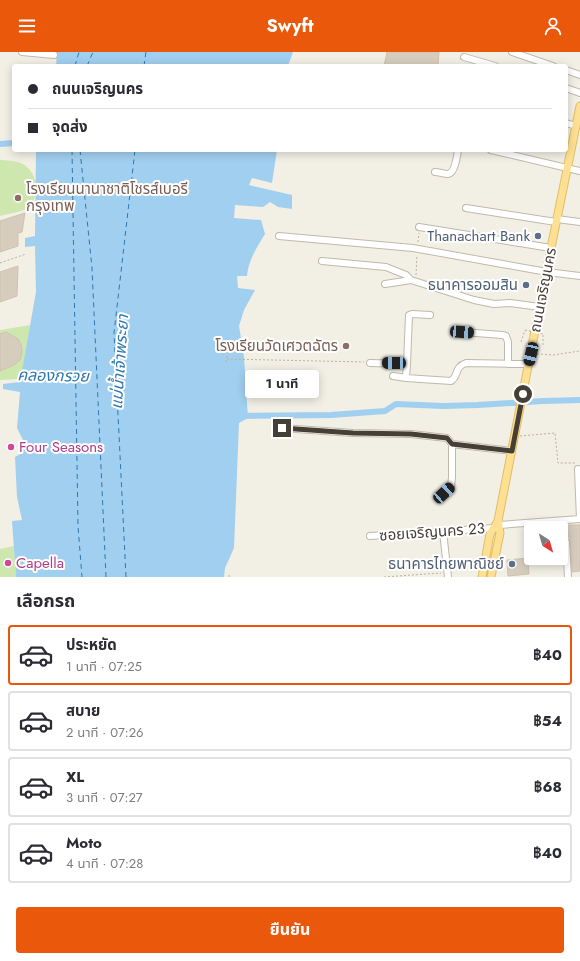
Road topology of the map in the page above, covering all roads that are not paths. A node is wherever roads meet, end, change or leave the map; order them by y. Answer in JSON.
{"nodes":[{"id":1,"x":22,"y":52,"type":"edge"},
{"id":2,"x":512,"y":52,"type":"edge"},
{"id":3,"x":54,"y":54,"type":"dead end"},
{"id":4,"x":464,"y":57,"type":"dead end"},
{"id":5,"x":488,"y":64,"type":"edge"},
{"id":6,"x":547,"y":64,"type":"edge"},
{"id":7,"x":568,"y":71,"type":"edge"},
{"id":8,"x":580,"y":75,"type":"edge"},
{"id":9,"x":568,"y":89,"type":"edge"},
{"id":10,"x":580,"y":92,"type":"edge"},
{"id":11,"x":580,"y":106,"type":"edge"},
{"id":12,"x":568,"y":124,"type":"edge"},
{"id":13,"x":576,"y":126,"type":"junction"},
{"id":14,"x":458,"y":152,"type":"edge"},
{"id":15,"x":499,"y":152,"type":"edge"},
{"id":16,"x":567,"y":168,"type":"junction"},
{"id":17,"x":580,"y":171,"type":"edge"},
{"id":18,"x":435,"y":172,"type":"dead end"},
{"id":19,"x":466,"y":208,"type":"dead end"},
{"id":20,"x":557,"y":221,"type":"junction"},
{"id":21,"x":580,"y":222,"type":"edge"},
{"id":22,"x":419,"y":227,"type":"dead end"},
{"id":23,"x":279,"y":236,"type":"dead end"},
{"id":24,"x":551,"y":248,"type":"junction"},
{"id":25,"x":322,"y":260,"type":"dead end"},
{"id":26,"x":547,"y":272,"type":"junction"},
{"id":27,"x":580,"y":276,"type":"edge"},
{"id":28,"x":411,"y":280,"type":"junction"},
{"id":29,"x":385,"y":284,"type":"dead end"},
{"id":30,"x":540,"y":307,"type":"junction"},
{"id":31,"x":430,"y":315,"type":"dead end"},
{"id":32,"x":462,"y":332,"type":"dead end"},
{"id":33,"x":370,"y":363,"type":"road end"},
{"id":34,"x":407,"y":364,"type":"junction"},
{"id":35,"x":508,"y":364,"type":"junction"},
{"id":36,"x":529,"y":364,"type":"junction"},
{"id":37,"x":393,"y":376,"type":"dead end"},
{"id":38,"x":406,"y":378,"type":"junction"},
{"id":39,"x":282,"y":428,"type":"dead end"},
{"id":40,"x":452,"y":444,"type":"junction"},
{"id":41,"x":512,"y":451,"type":"junction"},
{"id":42,"x":579,"y":466,"type":"edge"},
{"id":43,"x":444,"y":493,"type":"dead end"},
{"id":44,"x":580,"y":519,"type":"edge"},
{"id":45,"x":497,"y":525,"type":"junction"},
{"id":46,"x":443,"y":531,"type":"junction"},
{"id":47,"x":370,"y":536,"type":"dead end"},
{"id":48,"x":567,"y":565,"type":"edge"},
{"id":49,"x":447,"y":575,"type":"edge"},
{"id":50,"x":482,"y":577,"type":"edge"},
{"id":51,"x":491,"y":577,"type":"edge"},
{"id":52,"x":568,"y":577,"type":"edge"}],
"edges":[{"from":1,"to":3,"type":"street"},
{"from":2,"to":6,"type":"street"},
{"from":4,"to":5,"type":"street"},
{"from":7,"to":8,"type":"street"},
{"from":9,"to":10,"type":"street"},
{"from":11,"to":13,"type":"main road","name":"ถนนเจริญนคร"},
{"from":12,"to":13,"type":"street"},
{"from":13,"to":16,"type":"main road","name":"ถนนเจริญนคร"},
{"from":14,"to":18,"type":"street"},
{"from":15,"to":16,"type":"street"},
{"from":16,"to":17,"type":"street"},
{"from":16,"to":20,"type":"main road","name":"ถนนเจริญนคร"},
{"from":19,"to":20,"type":"street"},
{"from":20,"to":21,"type":"street"},
{"from":20,"to":24,"type":"main road","name":"ถนนเจริญนคร"},
{"from":22,"to":24,"type":"street"},
{"from":23,"to":26,"type":"street"},
{"from":24,"to":26,"type":"main road","name":"ถนนเจริญนคร"},
{"from":25,"to":28,"type":"street"},
{"from":26,"to":27,"type":"street"},
{"from":26,"to":30,"type":"main road","name":"ถนนเจริญนคร"},
{"from":28,"to":29,"type":"street"},
{"from":28,"to":30,"type":"street"},
{"from":30,"to":36,"type":"main road","name":"ถนนเจริญนคร"},
{"from":31,"to":34,"type":"street"},
{"from":32,"to":35,"type":"street"},
{"from":33,"to":34,"type":"street"},
{"from":34,"to":38,"type":"street"},
{"from":35,"to":36,"type":"street"},
{"from":35,"to":38,"type":"street"},
{"from":36,"to":41,"type":"main road","name":"ถนนเจริญนคร"},
{"from":37,"to":38,"type":"street"},
{"from":39,"to":40,"type":"street"},
{"from":40,"to":41,"type":"street"},
{"from":40,"to":43,"type":"street"},
{"from":41,"to":45,"type":"main road","name":"ถนนเจริญนคร"},
{"from":42,"to":44,"type":"street"},
{"from":44,"to":45,"type":"street","name":"ซอยเจริญนคร 23"},
{"from":45,"to":46,"type":"street","name":"ซอยเจริญนคร 23"},
{"from":45,"to":50,"type":"main road","name":"ถนนเจริญนคร"},
{"from":45,"to":51,"type":"main road","name":"ถนนเจริญนคร"},
{"from":46,"to":47,"type":"street","name":"ซอยเจริญนคร 23"},
{"from":46,"to":49,"type":"street"},
{"from":48,"to":52,"type":"street"}]}
